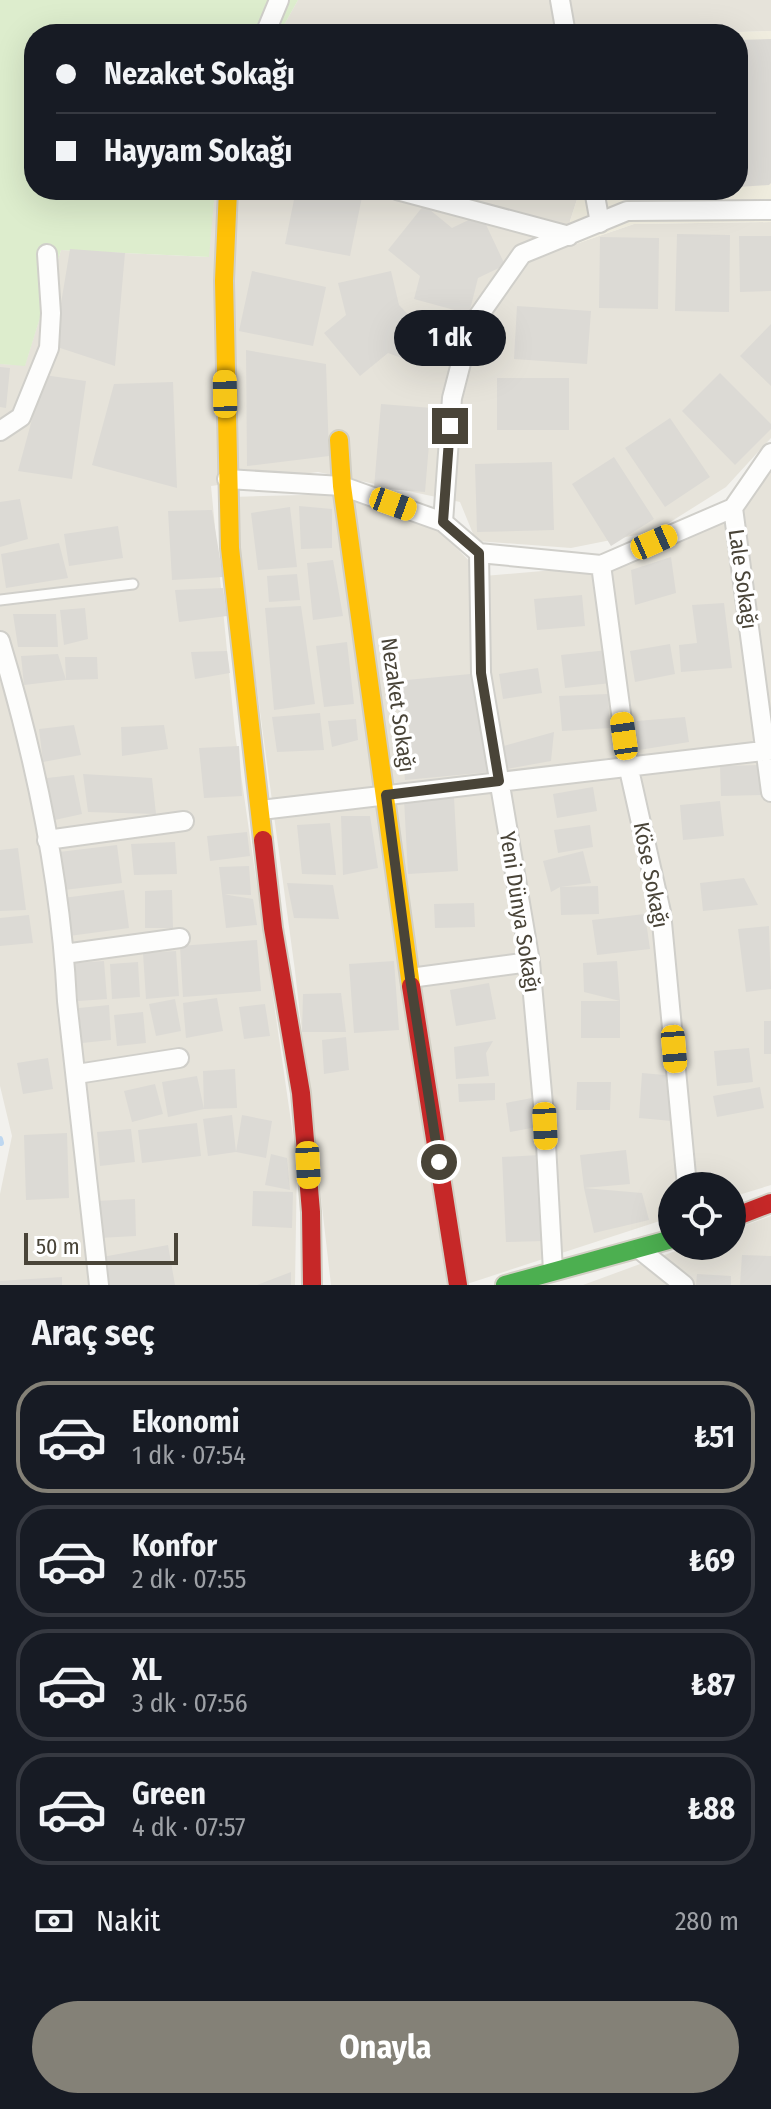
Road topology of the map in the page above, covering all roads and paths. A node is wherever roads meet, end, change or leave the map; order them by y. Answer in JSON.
{"nodes":[{"id":1,"x":279,"y":0,"type":"edge"},
{"id":2,"x":560,"y":0,"type":"edge"},
{"id":3,"x":269,"y":24,"type":"edge"},
{"id":4,"x":564,"y":24,"type":"edge"},
{"id":5,"x":228,"y":200,"type":"edge"},
{"id":6,"x":434,"y":200,"type":"edge"},
{"id":7,"x":596,"y":200,"type":"edge"},
{"id":8,"x":771,"y":210,"type":"edge"},
{"id":9,"x":600,"y":223,"type":"junction"},
{"id":10,"x":569,"y":236,"type":"junction"},
{"id":11,"x":47,"y":254,"type":"dead end"},
{"id":12,"x":0,"y":431,"type":"edge"},
{"id":13,"x":339,"y":440,"type":"dead end"},
{"id":14,"x":771,"y":453,"type":"edge"},
{"id":15,"x":227,"y":479,"type":"junction"},
{"id":16,"x":342,"y":486,"type":"junction"},
{"id":17,"x":733,"y":508,"type":"junction"},
{"id":18,"x":443,"y":522,"type":"junction"},
{"id":19,"x":479,"y":553,"type":"junction"},
{"id":20,"x":601,"y":565,"type":"junction"},
{"id":21,"x":133,"y":584,"type":"dead end"},
{"id":22,"x":0,"y":600,"type":"edge"},
{"id":23,"x":0,"y":641,"type":"edge"},
{"id":24,"x":768,"y":750,"type":"edge"},
{"id":25,"x":628,"y":765,"type":"junction"},
{"id":26,"x":499,"y":781,"type":"junction"},
{"id":27,"x":771,"y":792,"type":"edge"},
{"id":28,"x":386,"y":795,"type":"junction"},
{"id":29,"x":261,"y":810,"type":"junction"},
{"id":30,"x":184,"y":821,"type":"dead end"},
{"id":31,"x":47,"y":840,"type":"junction"},
{"id":32,"x":180,"y":938,"type":"dead end"},
{"id":33,"x":64,"y":954,"type":"junction"},
{"id":34,"x":530,"y":962,"type":"junction"},
{"id":35,"x":410,"y":978,"type":"junction"},
{"id":36,"x":179,"y":1058,"type":"dead end"},
{"id":37,"x":77,"y":1074,"type":"junction"},
{"id":38,"x":686,"y":1172,"type":"edge"},
{"id":39,"x":771,"y":1203,"type":"edge"},
{"id":40,"x":746,"y":1213,"type":"edge"},
{"id":41,"x":658,"y":1243,"type":"edge"},
{"id":42,"x":639,"y":1249,"type":"junction"},
{"id":43,"x":553,"y":1271,"type":"junction"},
{"id":44,"x":99,"y":1285,"type":"edge"},
{"id":45,"x":312,"y":1285,"type":"edge"},
{"id":46,"x":458,"y":1285,"type":"edge"},
{"id":47,"x":505,"y":1285,"type":"edge"},
{"id":48,"x":684,"y":1285,"type":"edge"}],
"edges":[{"from":1,"to":3,"type":"street"},
{"from":2,"to":4,"type":"street"},
{"from":5,"to":15,"type":"street"},
{"from":6,"to":10,"type":"street"},
{"from":7,"to":9,"type":"street"},
{"from":8,"to":9,"type":"street"},
{"from":9,"to":10,"type":"street"},
{"from":10,"to":18,"type":"street"},
{"from":11,"to":12,"type":"street"},
{"from":13,"to":16,"type":"street","name":"Nezaket Sokağı"},
{"from":14,"to":17,"type":"street"},
{"from":15,"to":16,"type":"street"},
{"from":15,"to":29,"type":"street"},
{"from":16,"to":18,"type":"street"},
{"from":16,"to":28,"type":"street","name":"Nezaket Sokağı"},
{"from":17,"to":20,"type":"street"},
{"from":17,"to":24,"type":"street","name":"Lale Sokağı"},
{"from":18,"to":19,"type":"street"},
{"from":19,"to":20,"type":"street"},
{"from":19,"to":26,"type":"street","name":"Yeni Dünya Sokağı"},
{"from":20,"to":25,"type":"street","name":"Köse Sokağı"},
{"from":21,"to":22,"type":"lane"},
{"from":23,"to":31,"type":"street"},
{"from":24,"to":25,"type":"street"},
{"from":24,"to":27,"type":"street","name":"Lale Sokağı"},
{"from":25,"to":26,"type":"street"},
{"from":25,"to":38,"type":"street","name":"Köse Sokağı"},
{"from":26,"to":28,"type":"street"},
{"from":26,"to":34,"type":"street","name":"Yeni Dünya Sokağı"},
{"from":28,"to":29,"type":"street"},
{"from":28,"to":35,"type":"street","name":"Nezaket Sokağı"},
{"from":29,"to":45,"type":"street"},
{"from":30,"to":31,"type":"street"},
{"from":31,"to":33,"type":"street"},
{"from":32,"to":33,"type":"street"},
{"from":33,"to":37,"type":"street"},
{"from":34,"to":35,"type":"street"},
{"from":34,"to":43,"type":"street","name":"Yeni Dünya Sokağı"},
{"from":35,"to":46,"type":"street","name":"Nezaket Sokağı"},
{"from":36,"to":37,"type":"street"},
{"from":37,"to":44,"type":"street"},
{"from":39,"to":40,"type":"street"},
{"from":41,"to":42,"type":"street"},
{"from":42,"to":43,"type":"street"},
{"from":42,"to":48,"type":"street"},
{"from":43,"to":47,"type":"street"}]}
